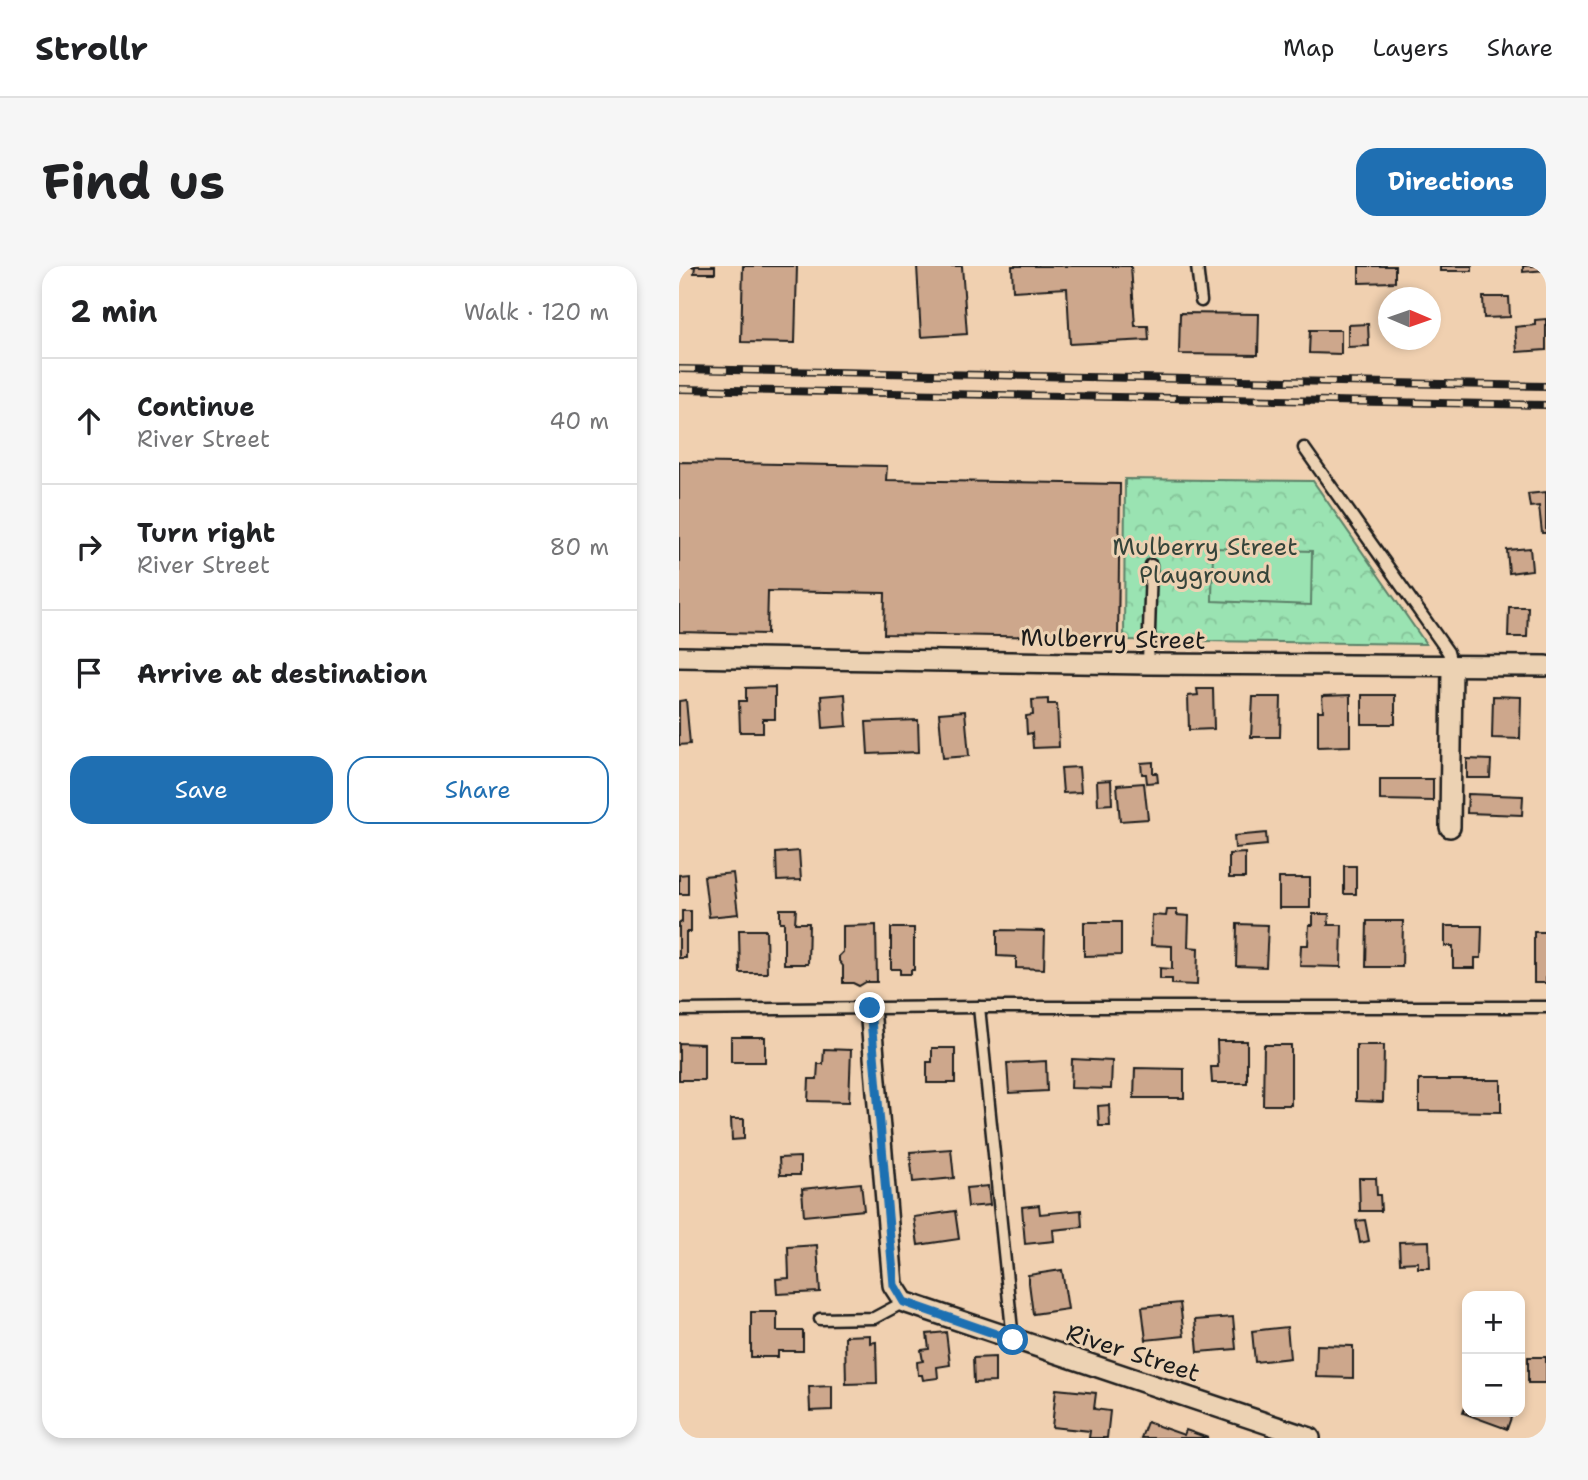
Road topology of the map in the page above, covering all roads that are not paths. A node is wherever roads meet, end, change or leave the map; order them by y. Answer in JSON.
{"nodes":[{"id":1,"x":1197,"y":266,"type":"edge"},
{"id":2,"x":1201,"y":301,"type":"dead end"},
{"id":3,"x":1304,"y":448,"type":"dead end"},
{"id":4,"x":1151,"y":565,"type":"dead end"},
{"id":5,"x":679,"y":657,"type":"edge"},
{"id":6,"x":1149,"y":664,"type":"junction"},
{"id":7,"x":1546,"y":666,"type":"edge"},
{"id":8,"x":1452,"y":667,"type":"junction"},
{"id":9,"x":1450,"y":827,"type":"dead end"},
{"id":10,"x":979,"y":1007,"type":"junction"},
{"id":11,"x":1546,"y":1007,"type":"edge"},
{"id":12,"x":870,"y":1008,"type":"junction"},
{"id":13,"x":679,"y":1010,"type":"edge"},
{"id":14,"x":904,"y":1302,"type":"junction"},
{"id":15,"x":820,"y":1319,"type":"dead end"},
{"id":16,"x":1013,"y":1340,"type":"junction"},
{"id":17,"x":1311,"y":1438,"type":"edge"}],
"edges":[{"from":1,"to":2,"type":"lane"},
{"from":3,"to":8,"type":"lane"},
{"from":4,"to":6,"type":"lane"},
{"from":5,"to":6,"type":"street","name":"Mulberry Street"},
{"from":6,"to":8,"type":"street","name":"Mulberry Street"},
{"from":7,"to":8,"type":"street","name":"Mulberry Street"},
{"from":8,"to":9,"type":"street"},
{"from":10,"to":11,"type":"lane"},
{"from":10,"to":12,"type":"lane"},
{"from":10,"to":16,"type":"lane"},
{"from":12,"to":13,"type":"lane"},
{"from":12,"to":14,"type":"street"},
{"from":14,"to":15,"type":"lane"},
{"from":14,"to":16,"type":"street","name":"River Street"},
{"from":16,"to":17,"type":"street","name":"River Street"}]}
